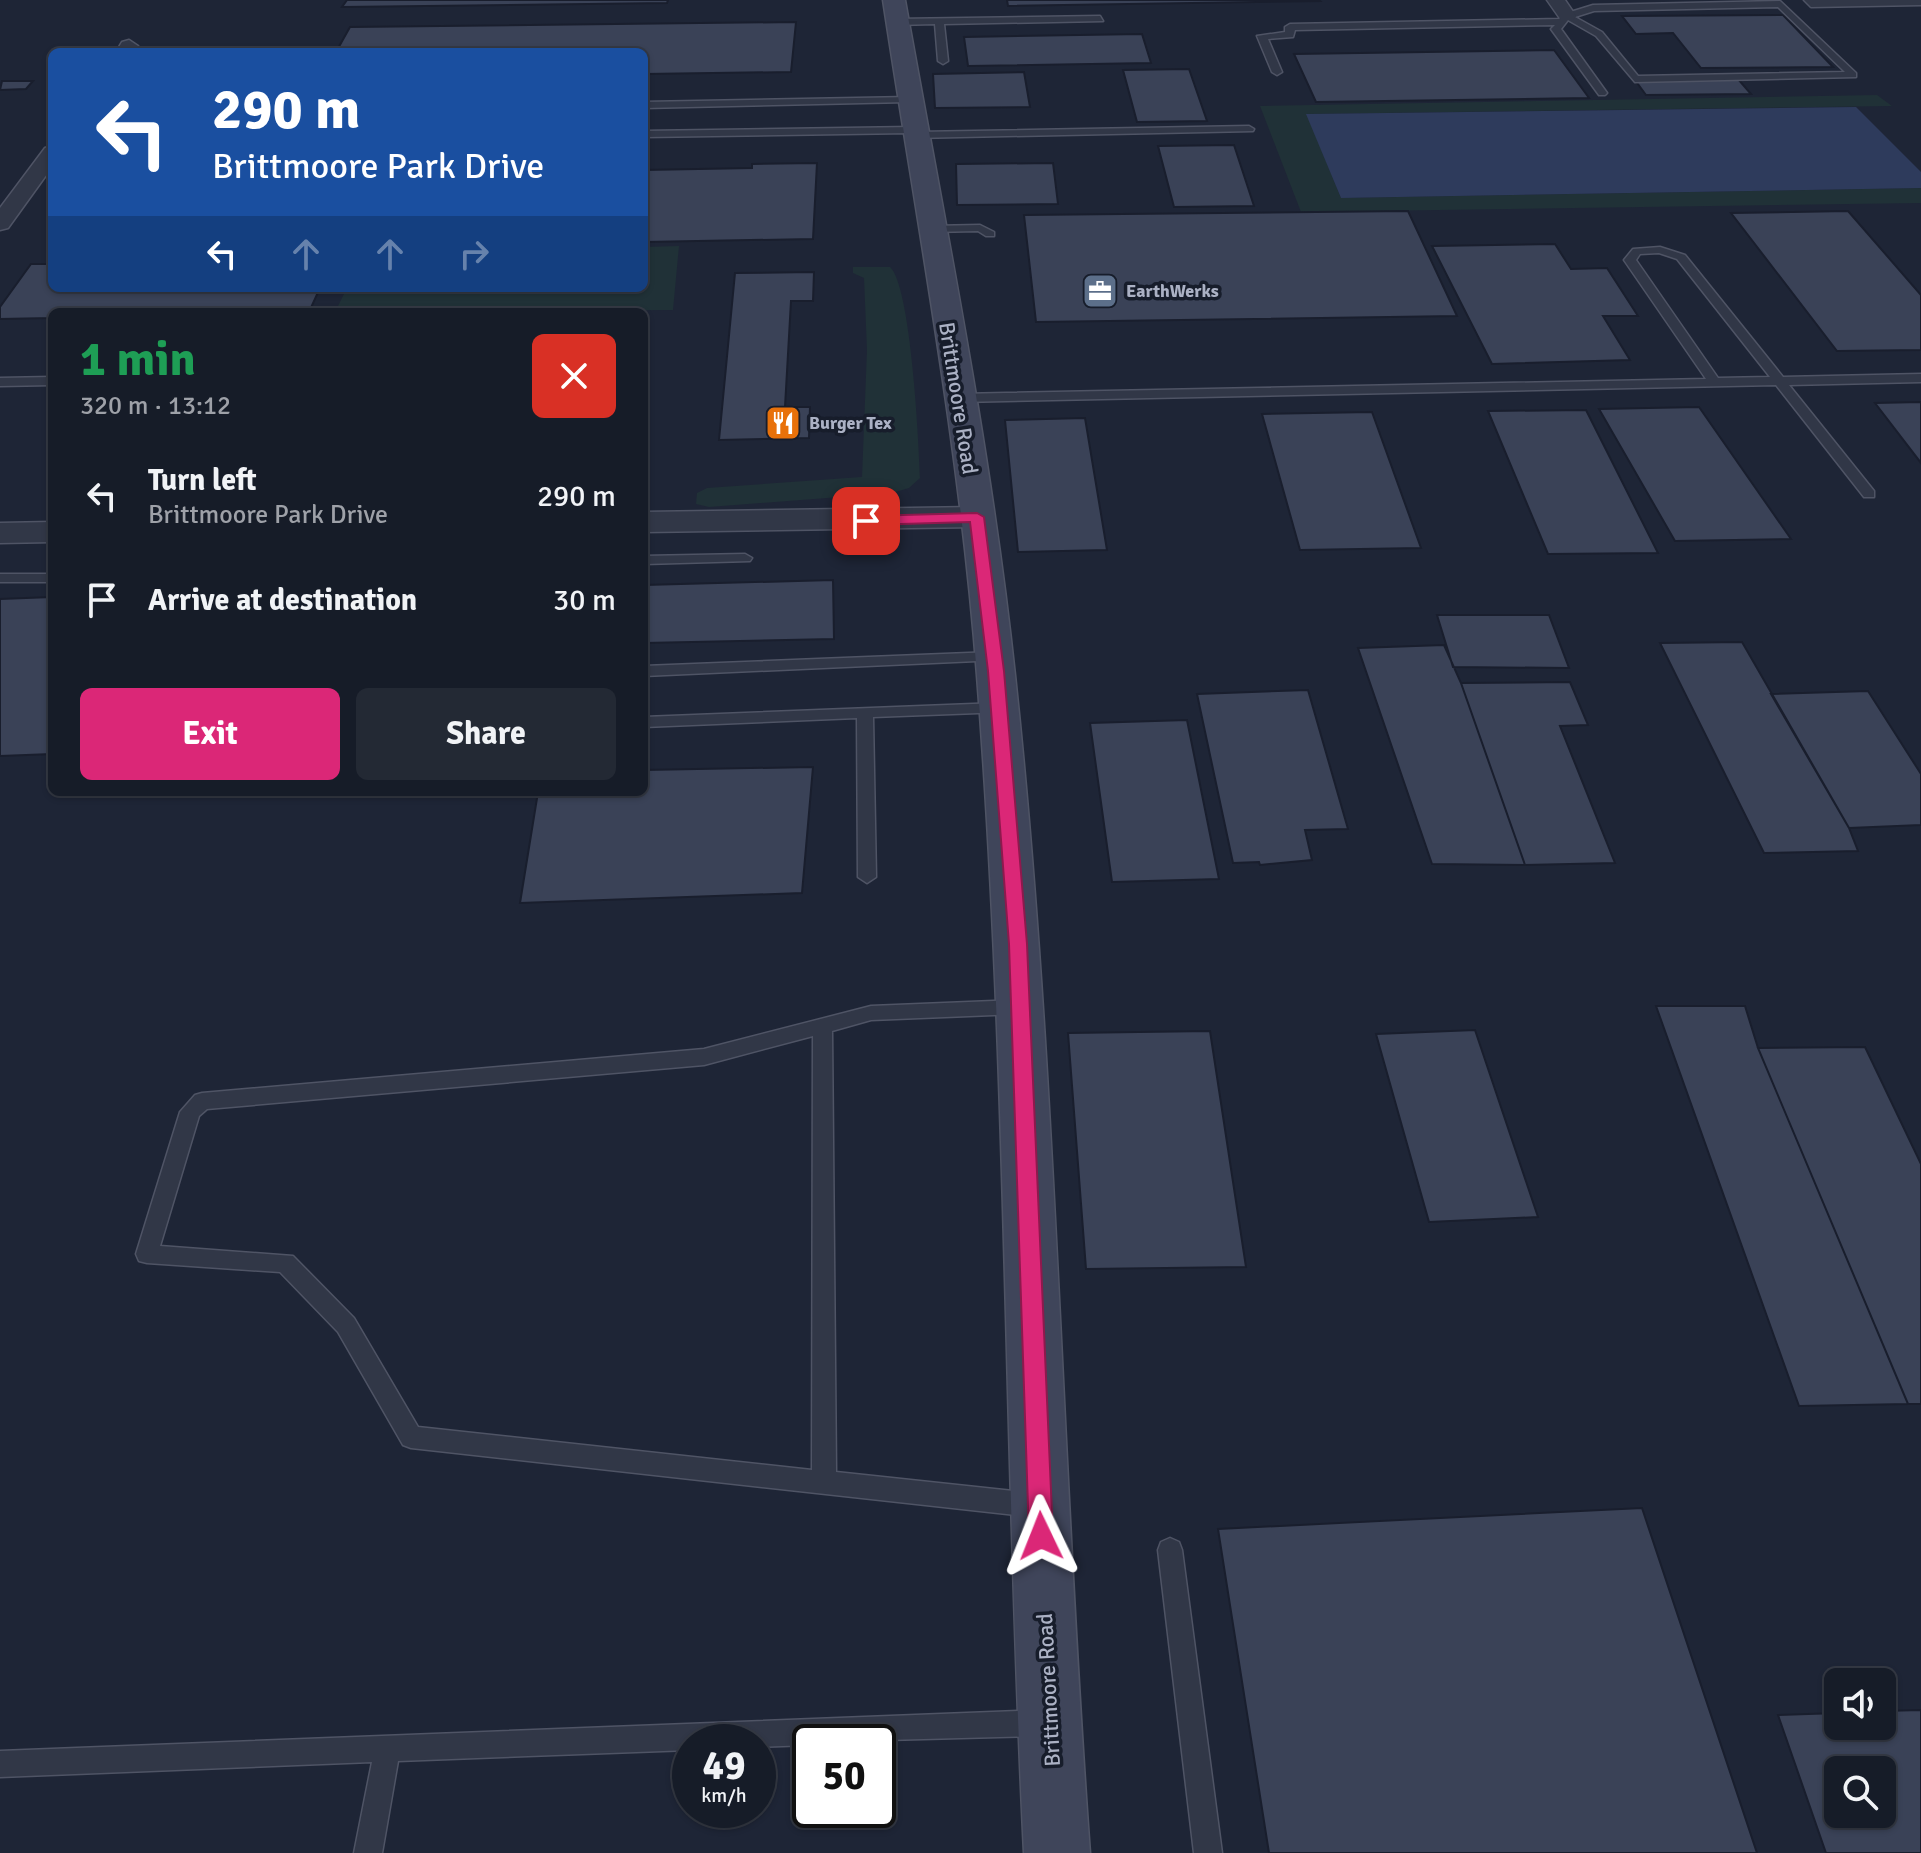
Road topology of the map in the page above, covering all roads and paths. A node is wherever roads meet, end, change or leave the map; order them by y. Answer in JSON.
{"nodes":[{"id":1,"x":1556,"y":0,"type":"edge"},
{"id":2,"x":1808,"y":0,"type":"edge"},
{"id":3,"x":1921,"y":2,"type":"edge"},
{"id":4,"x":895,"y":11,"type":"edge"},
{"id":5,"x":1100,"y":19,"type":"dead end"},
{"id":6,"x":1565,"y":19,"type":"junction"},
{"id":7,"x":939,"y":21,"type":"junction"},
{"id":8,"x":943,"y":61,"type":"dead end"},
{"id":9,"x":1277,"y":72,"type":"dead end"},
{"id":10,"x":1602,"y":93,"type":"dead end"},
{"id":11,"x":908,"y":99,"type":"junction"},
{"id":12,"x":648,"y":105,"type":"edge"},
{"id":13,"x":1249,"y":129,"type":"dead end"},
{"id":14,"x":914,"y":133,"type":"junction"},
{"id":15,"x":648,"y":134,"type":"edge"},
{"id":16,"x":48,"y":157,"type":"edge"},
{"id":17,"x":0,"y":223,"type":"edge"},
{"id":18,"x":930,"y":229,"type":"junction"},
{"id":19,"x":990,"y":234,"type":"dead end"},
{"id":20,"x":1921,"y":378,"type":"edge"},
{"id":21,"x":48,"y":381,"type":"edge"},
{"id":22,"x":1777,"y":381,"type":"junction"},
{"id":23,"x":0,"y":382,"type":"edge"},
{"id":24,"x":1715,"y":383,"type":"junction"},
{"id":25,"x":959,"y":398,"type":"junction"},
{"id":26,"x":1869,"y":494,"type":"dead end"},
{"id":27,"x":977,"y":517,"type":"junction"},
{"id":28,"x":648,"y":522,"type":"edge"},
{"id":29,"x":48,"y":532,"type":"edge"},
{"id":30,"x":0,"y":533,"type":"edge"},
{"id":31,"x":745,"y":558,"type":"dead end"},
{"id":32,"x":648,"y":560,"type":"edge"},
{"id":33,"x":0,"y":578,"type":"edge"},
{"id":34,"x":48,"y":578,"type":"edge"},
{"id":35,"x":994,"y":657,"type":"junction"},
{"id":36,"x":648,"y":671,"type":"edge"},
{"id":37,"x":999,"y":708,"type":"junction"},
{"id":38,"x":865,"y":712,"type":"junction"},
{"id":39,"x":648,"y":722,"type":"edge"},
{"id":40,"x":867,"y":877,"type":"dead end"},
{"id":41,"x":1020,"y":1007,"type":"junction"},
{"id":42,"x":822,"y":1026,"type":"junction"},
{"id":43,"x":824,"y":1482,"type":"junction"},
{"id":44,"x":1040,"y":1505,"type":"junction"},
{"id":45,"x":1170,"y":1550,"type":"dead end"},
{"id":46,"x":1049,"y":1723,"type":"junction"},
{"id":47,"x":387,"y":1750,"type":"junction"},
{"id":48,"x":0,"y":1764,"type":"edge"},
{"id":49,"x":368,"y":1853,"type":"edge"},
{"id":50,"x":1057,"y":1853,"type":"edge"},
{"id":51,"x":1208,"y":1853,"type":"edge"}],
"edges":[{"from":1,"to":6,"type":"street"},
{"from":2,"to":3,"type":"lane"},
{"from":4,"to":7,"type":"lane"},
{"from":4,"to":11,"type":"main road","name":"Brittmoore Road"},
{"from":5,"to":7,"type":"lane"},
{"from":6,"to":6,"type":"lane"},
{"from":6,"to":9,"type":"lane"},
{"from":6,"to":10,"type":"lane"},
{"from":7,"to":8,"type":"lane"},
{"from":11,"to":12,"type":"lane"},
{"from":11,"to":14,"type":"main road","name":"Brittmoore Road"},
{"from":13,"to":14,"type":"lane"},
{"from":14,"to":15,"type":"lane"},
{"from":14,"to":18,"type":"main road","name":"Brittmoore Road"},
{"from":16,"to":17,"type":"street"},
{"from":18,"to":19,"type":"lane"},
{"from":18,"to":25,"type":"main road","name":"Brittmoore Road"},
{"from":20,"to":22,"type":"lane"},
{"from":21,"to":23,"type":"lane"},
{"from":22,"to":24,"type":"lane"},
{"from":22,"to":24,"type":"lane"},
{"from":22,"to":26,"type":"lane"},
{"from":24,"to":25,"type":"lane"},
{"from":25,"to":27,"type":"main road","name":"Brittmoore Road"},
{"from":27,"to":28,"type":"street"},
{"from":27,"to":35,"type":"main road","name":"Brittmoore Road"},
{"from":29,"to":30,"type":"street"},
{"from":31,"to":32,"type":"lane"},
{"from":33,"to":34,"type":"lane"},
{"from":35,"to":36,"type":"lane"},
{"from":35,"to":37,"type":"main road","name":"Brittmoore Road"},
{"from":37,"to":38,"type":"lane"},
{"from":37,"to":41,"type":"main road","name":"Brittmoore Road"},
{"from":38,"to":39,"type":"lane"},
{"from":38,"to":40,"type":"lane"},
{"from":41,"to":42,"type":"lane"},
{"from":41,"to":44,"type":"main road","name":"Brittmoore Road"},
{"from":42,"to":43,"type":"lane"},
{"from":42,"to":43,"type":"lane"},
{"from":43,"to":44,"type":"lane"},
{"from":44,"to":46,"type":"main road","name":"Brittmoore Road"},
{"from":45,"to":51,"type":"lane"},
{"from":46,"to":47,"type":"lane"},
{"from":46,"to":50,"type":"main road","name":"Brittmoore Road"},
{"from":47,"to":48,"type":"lane"},
{"from":47,"to":49,"type":"lane"}]}
